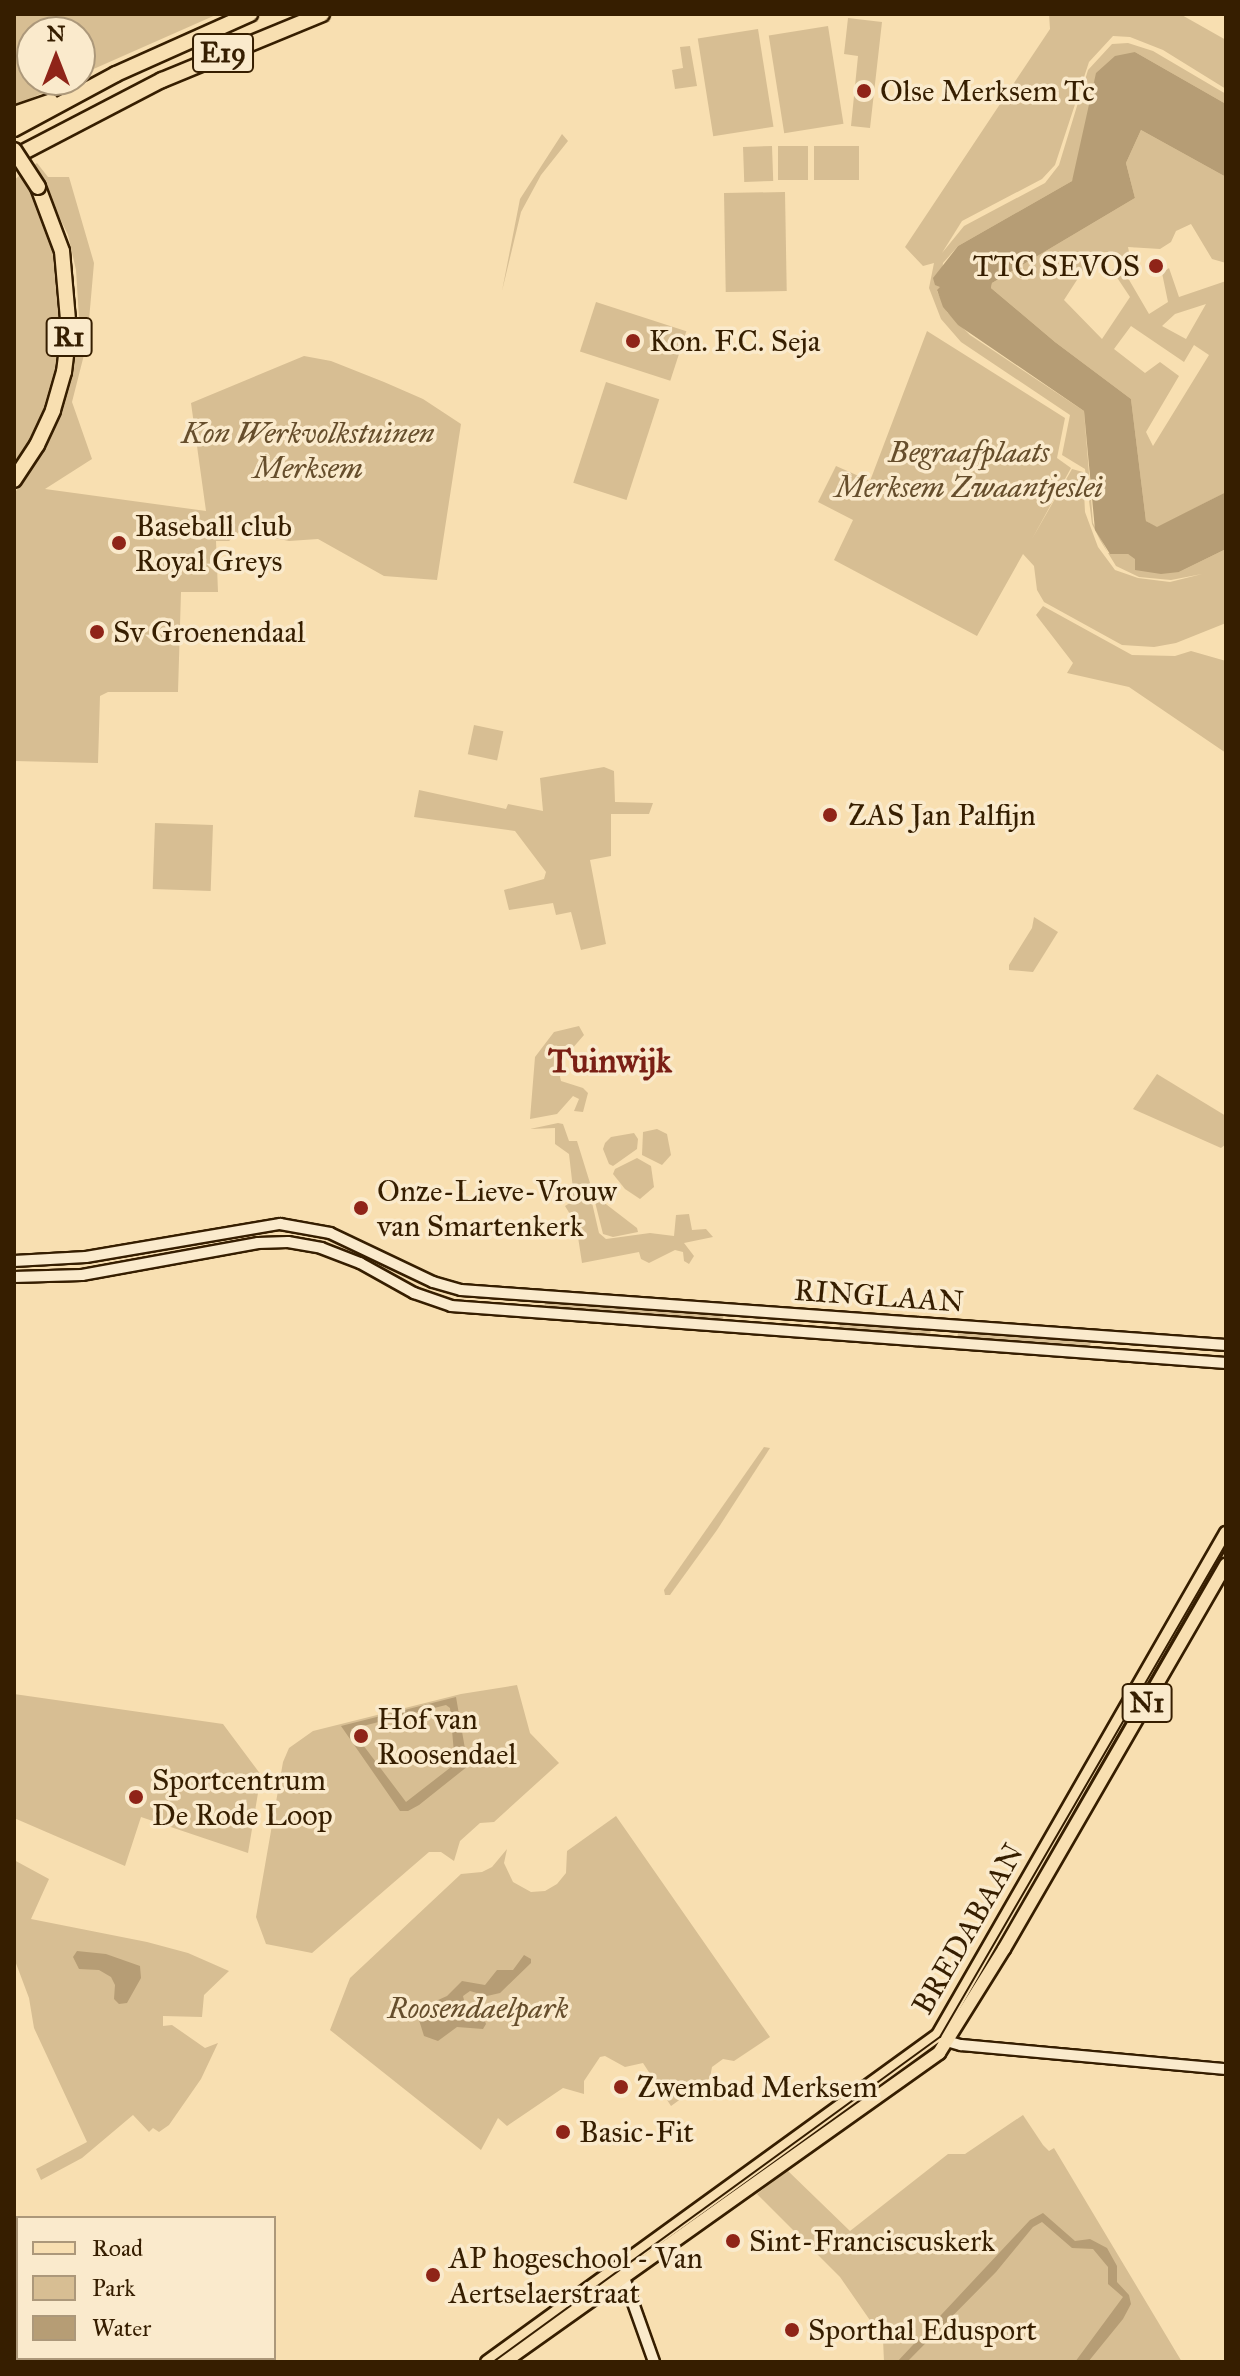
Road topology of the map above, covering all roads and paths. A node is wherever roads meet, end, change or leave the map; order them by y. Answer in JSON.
{"nodes":[{"id":1,"x":250,"y":14,"type":"edge"},
{"id":2,"x":322,"y":14,"type":"edge"},
{"id":3,"x":96,"y":84,"type":"edge"},
{"id":4,"x":63,"y":96,"type":"edge"},
{"id":5,"x":74,"y":96,"type":"edge"},
{"id":6,"x":14,"y":114,"type":"edge"},
{"id":7,"x":14,"y":129,"type":"edge"},
{"id":8,"x":58,"y":132,"type":"junction"},
{"id":9,"x":14,"y":150,"type":"edge"},
{"id":10,"x":14,"y":157,"type":"edge"},
{"id":11,"x":14,"y":170,"type":"edge"},
{"id":12,"x":14,"y":480,"type":"edge"},
{"id":13,"x":14,"y":1261,"type":"edge"},
{"id":14,"x":14,"y":1277,"type":"edge"},
{"id":15,"x":1226,"y":1345,"type":"edge"},
{"id":16,"x":1226,"y":1363,"type":"edge"},
{"id":17,"x":1226,"y":1533,"type":"edge"},
{"id":18,"x":1226,"y":1565,"type":"edge"},
{"id":19,"x":943,"y":2039,"type":"junction"},
{"id":20,"x":1226,"y":2069,"type":"edge"},
{"id":21,"x":622,"y":2272,"type":"junction"},
{"id":22,"x":487,"y":2362,"type":"edge"},
{"id":23,"x":504,"y":2362,"type":"edge"},
{"id":24,"x":654,"y":2362,"type":"edge"}],
"edges":[{"from":1,"to":3,"type":"highway","number":"E19"},
{"from":2,"to":8,"type":"highway","number":"E19"},
{"from":4,"to":6,"type":"highway","number":"E19"},
{"from":5,"to":7,"type":"highway","number":"E19"},
{"from":8,"to":10,"type":"highway","number":"E19"},
{"from":8,"to":11,"type":"highway","number":"E19"},
{"from":9,"to":12,"type":"highway","number":"R1","bridge":true},
{"from":13,"to":15,"type":"street","name":"RINGLAAN"},
{"from":14,"to":16,"type":"street","name":"RINGLAAN"},
{"from":17,"to":19,"type":"main road","name":"BREDABAAN","number":"N1"},
{"from":18,"to":19,"type":"main road","name":"BREDABAAN","number":"N1"},
{"from":19,"to":20,"type":"street"},
{"from":19,"to":21,"type":"main road","name":"BREDABAAN","number":"N1"},
{"from":21,"to":22,"type":"main road","name":"BREDABAAN","number":"N1"},
{"from":21,"to":23,"type":"main road","name":"BREDABAAN","number":"N1"},
{"from":21,"to":24,"type":"street"}]}
